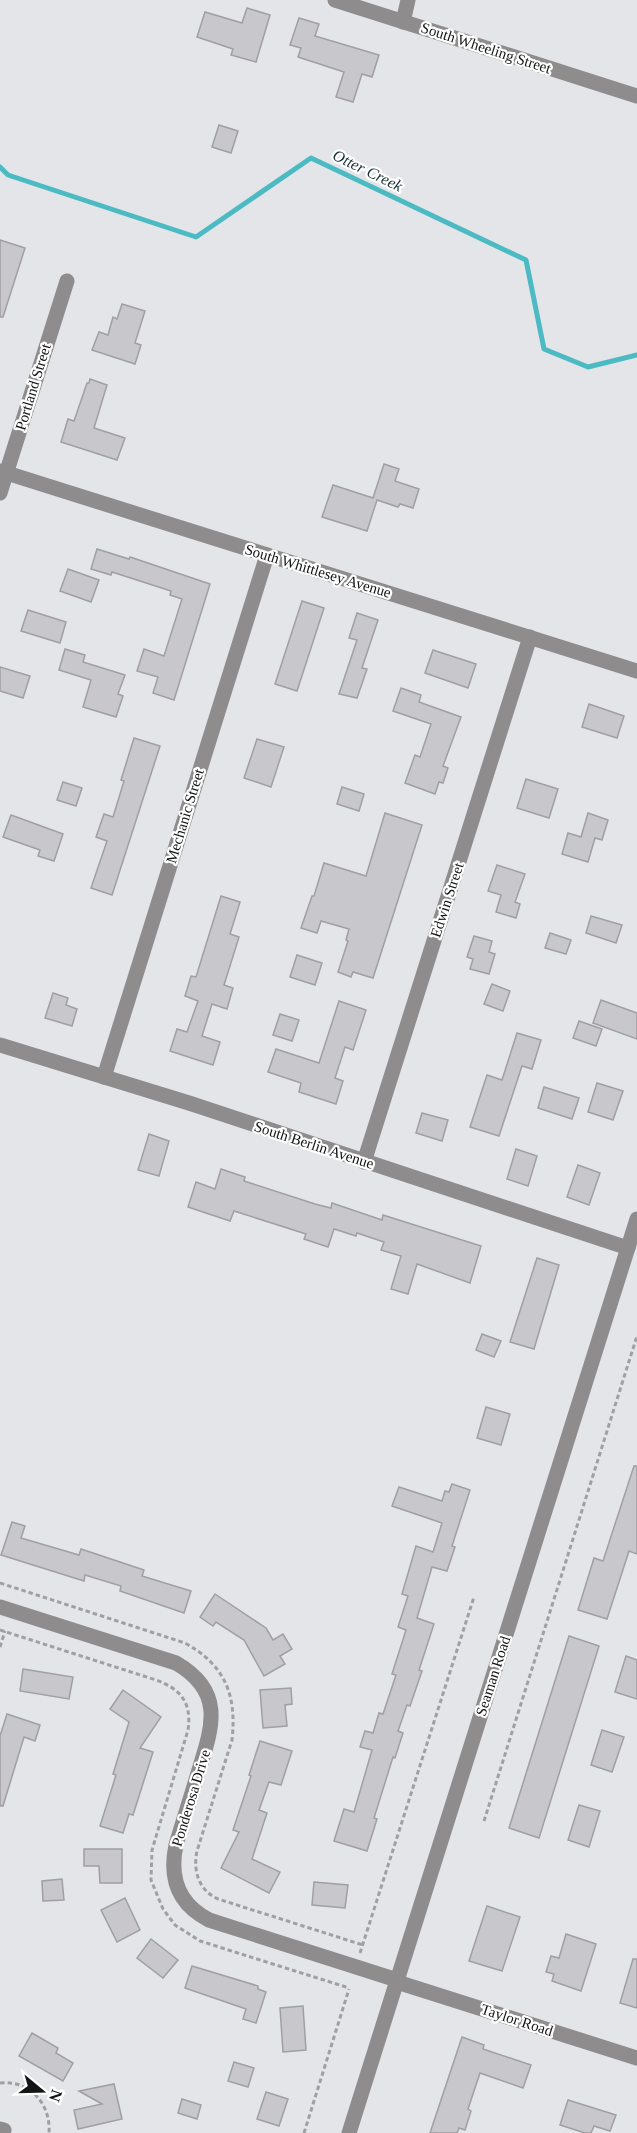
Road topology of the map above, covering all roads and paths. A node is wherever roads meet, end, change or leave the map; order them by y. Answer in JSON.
{"nodes":[{"id":1,"x":335,"y":0,"type":"edge"},
{"id":2,"x":408,"y":0,"type":"edge"},
{"id":3,"x":403,"y":22,"type":"junction"},
{"id":4,"x":637,"y":96,"type":"edge"},
{"id":5,"x":67,"y":280,"type":"dead end"},
{"id":6,"x":3,"y":472,"type":"edge"},
{"id":7,"x":0,"y":493,"type":"edge"},
{"id":8,"x":267,"y":555,"type":"junction"},
{"id":9,"x":530,"y":638,"type":"junction"},
{"id":10,"x":637,"y":671,"type":"edge"},
{"id":11,"x":0,"y":1045,"type":"edge"},
{"id":12,"x":104,"y":1077,"type":"junction"},
{"id":13,"x":364,"y":1162,"type":"junction"},
{"id":14,"x":637,"y":1219,"type":"edge"},
{"id":15,"x":632,"y":1246,"type":"edge"},
{"id":16,"x":637,"y":1336,"type":"edge"},
{"id":17,"x":474,"y":1597,"type":"dead end"},
{"id":18,"x":0,"y":1607,"type":"edge"},
{"id":19,"x":0,"y":1630,"type":"edge"},
{"id":20,"x":5,"y":1631,"type":"junction"},
{"id":21,"x":0,"y":1647,"type":"edge"},
{"id":22,"x":484,"y":1821,"type":"dead end"},
{"id":23,"x":359,"y":1958,"type":"dead end"},
{"id":24,"x":397,"y":1981,"type":"junction"},
{"id":25,"x":351,"y":1982,"type":"dead end"},
{"id":26,"x":349,"y":1988,"type":"junction"},
{"id":27,"x":637,"y":2058,"type":"edge"},
{"id":28,"x":0,"y":2083,"type":"edge"},
{"id":29,"x":49,"y":2133,"type":"edge"},
{"id":30,"x":304,"y":2133,"type":"edge"},
{"id":31,"x":349,"y":2133,"type":"edge"}],
"edges":[{"from":1,"to":3,"type":"street","name":"South Wheeling Street"},
{"from":2,"to":3,"type":"street"},
{"from":3,"to":4,"type":"street","name":"South Wheeling Street"},
{"from":5,"to":6,"type":"street","name":"Portland Street"},
{"from":6,"to":7,"type":"street","name":"Portland Street"},
{"from":6,"to":8,"type":"street","name":"South Whittlesey Avenue"},
{"from":8,"to":9,"type":"street","name":"South Whittlesey Avenue"},
{"from":8,"to":12,"type":"street","name":"Mechanic Street"},
{"from":9,"to":10,"type":"street","name":"South Whittlesey Avenue"},
{"from":9,"to":13,"type":"street","name":"Edwin Street"},
{"from":11,"to":12,"type":"street","name":"South Berlin Avenue"},
{"from":12,"to":13,"type":"street","name":"South Berlin Avenue"},
{"from":13,"to":15,"type":"street","name":"South Berlin Avenue"},
{"from":14,"to":15,"type":"street","name":"Seaman Road"},
{"from":15,"to":24,"type":"street","name":"Seaman Road"},
{"from":16,"to":22,"type":"path"},
{"from":17,"to":23,"type":"path"},
{"from":18,"to":24,"type":"street","name":"Ponderosa Drive"},
{"from":19,"to":20,"type":"path"},
{"from":20,"to":21,"type":"path"},
{"from":20,"to":26,"type":"path"},
{"from":24,"to":27,"type":"street","name":"Taylor Road"},
{"from":24,"to":31,"type":"street","name":"Seaman Road"},
{"from":25,"to":26,"type":"path"},
{"from":26,"to":30,"type":"path"},
{"from":28,"to":29,"type":"path"}]}
